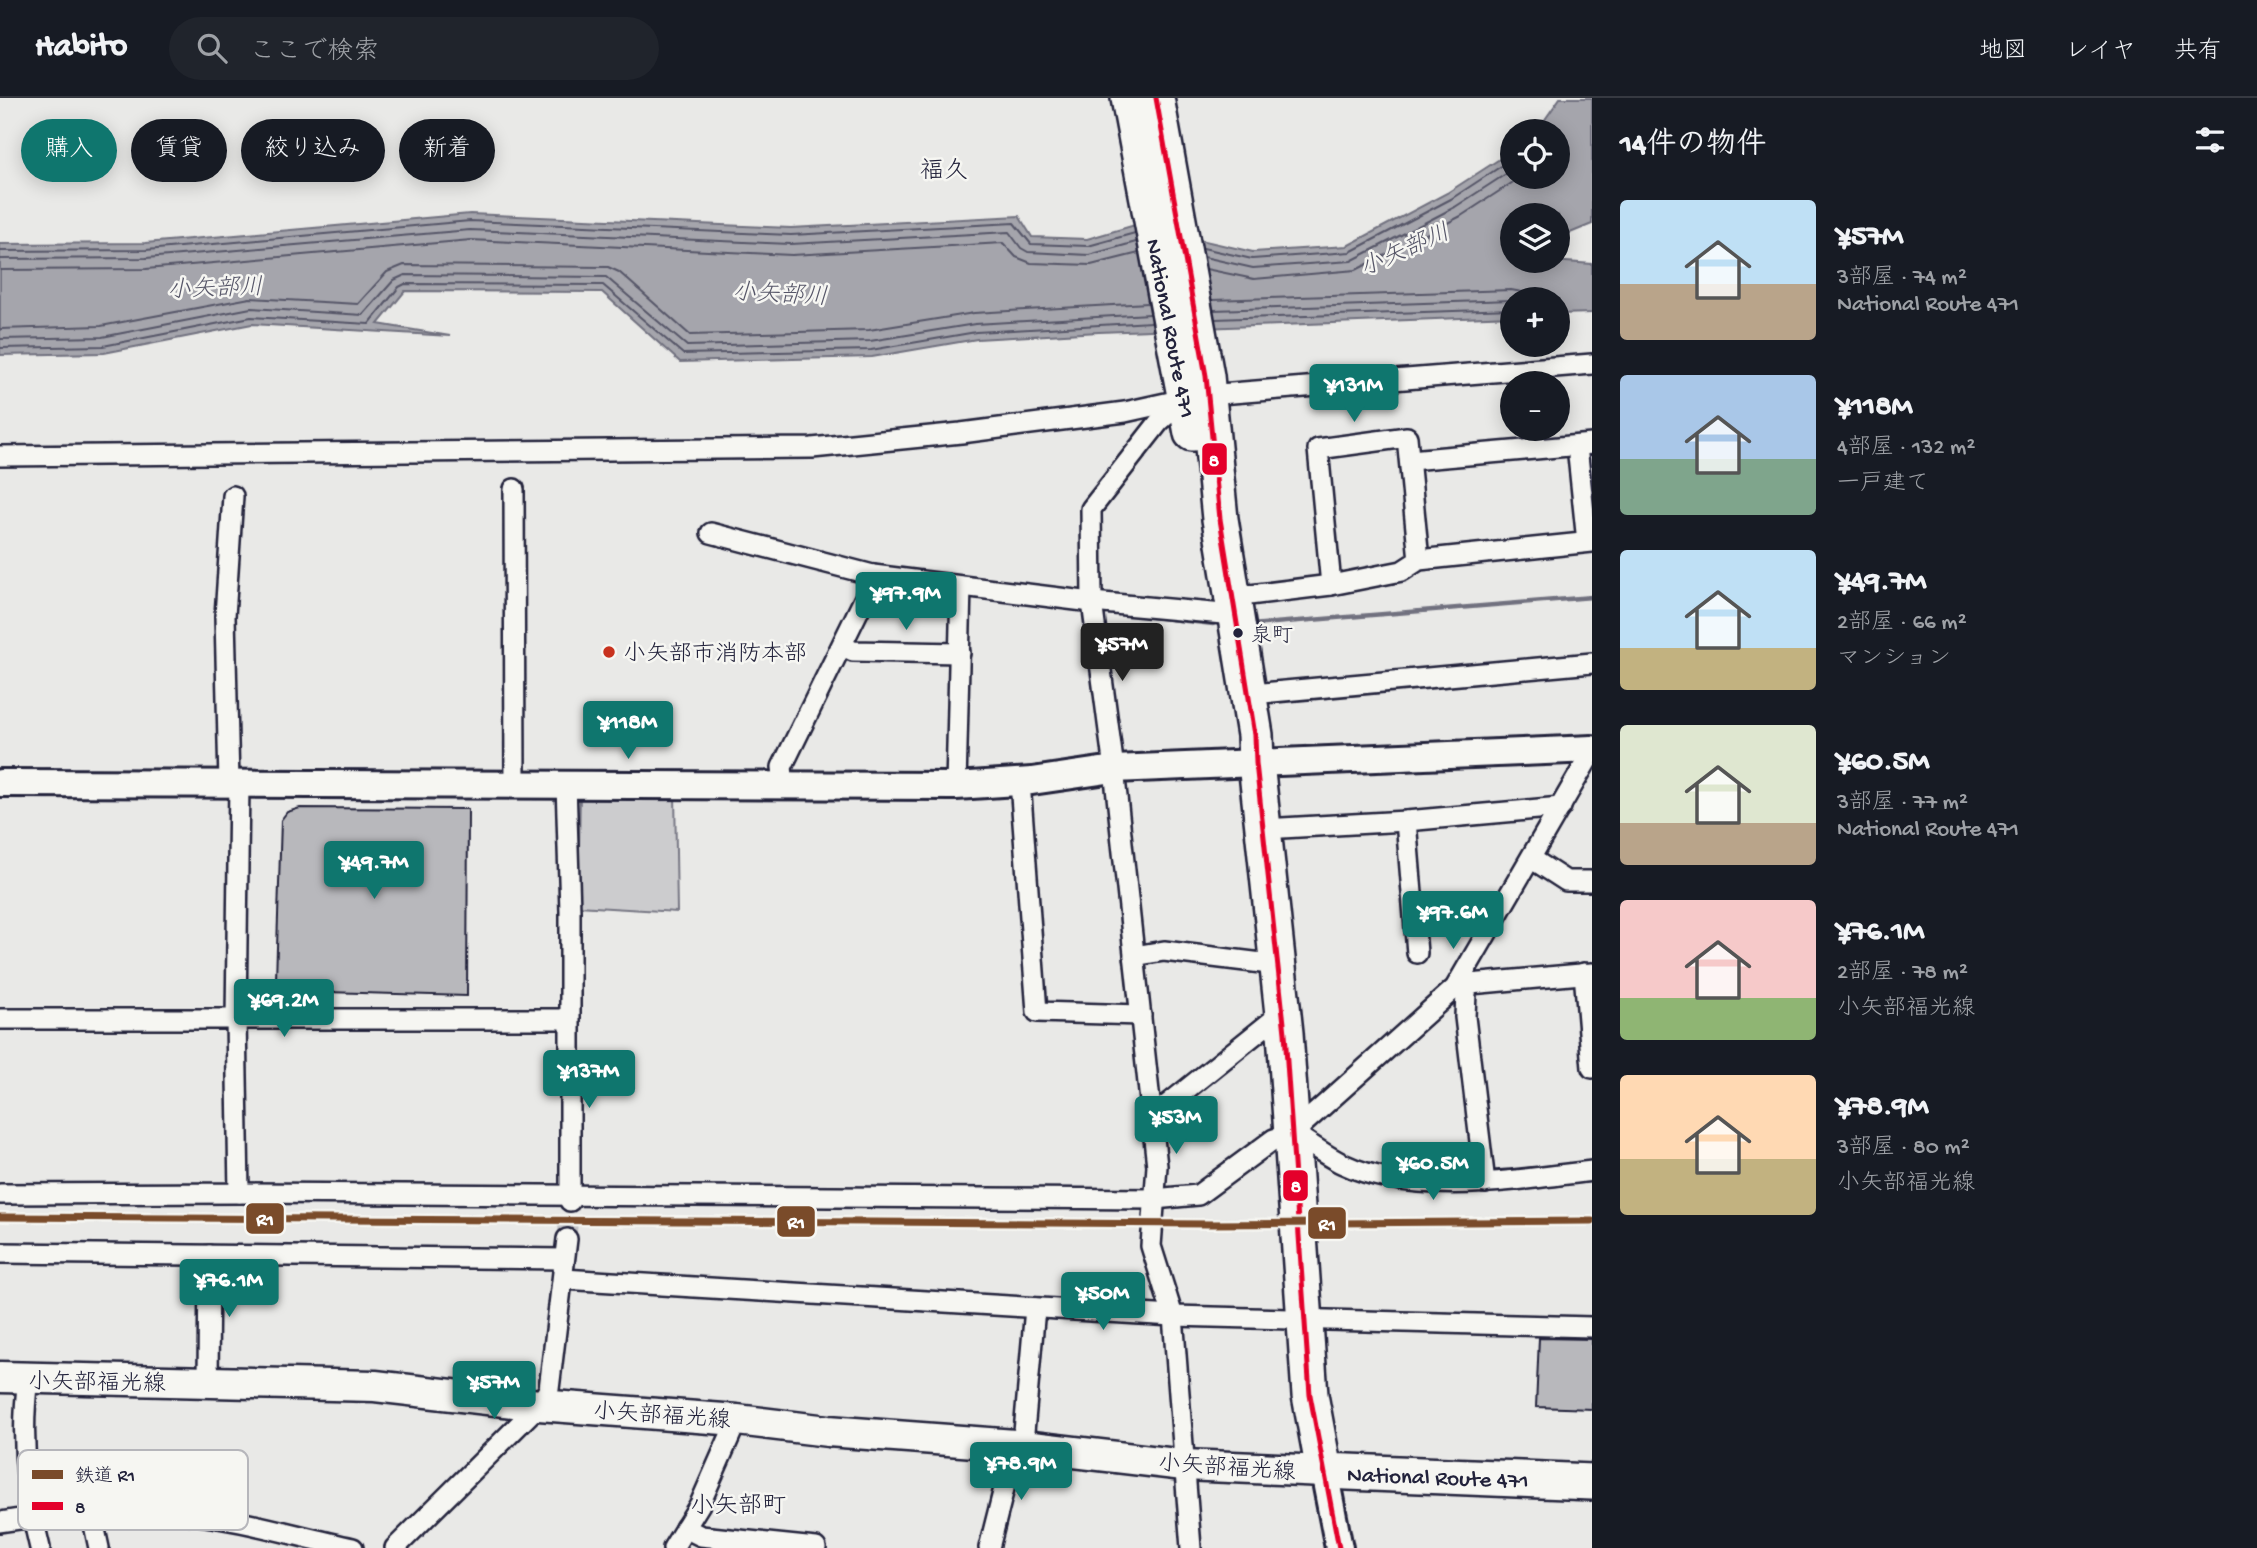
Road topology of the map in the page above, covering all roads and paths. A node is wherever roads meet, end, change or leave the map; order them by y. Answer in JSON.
{"nodes":[{"id":1,"x":1129,"y":98,"type":"edge"},
{"id":2,"x":1156,"y":98,"type":"edge"},
{"id":3,"x":1592,"y":365,"type":"edge"},
{"id":4,"x":1194,"y":387,"type":"junction"},
{"id":5,"x":1584,"y":445,"type":"edge"},
{"id":6,"x":0,"y":456,"type":"edge"},
{"id":7,"x":1410,"y":460,"type":"junction"},
{"id":8,"x":514,"y":489,"type":"dead end"},
{"id":9,"x":233,"y":496,"type":"dead end"},
{"id":10,"x":711,"y":533,"type":"dead end"},
{"id":11,"x":1589,"y":542,"type":"edge"},
{"id":12,"x":1419,"y":560,"type":"junction"},
{"id":13,"x":873,"y":575,"type":"junction"},
{"id":14,"x":1331,"y":585,"type":"junction"},
{"id":15,"x":961,"y":586,"type":"junction"},
{"id":16,"x":1092,"y":602,"type":"junction"},
{"id":17,"x":1227,"y":607,"type":"junction"},
{"id":18,"x":843,"y":646,"type":"junction"},
{"id":19,"x":960,"y":653,"type":"junction"},
{"id":20,"x":1592,"y":663,"type":"edge"},
{"id":21,"x":1243,"y":694,"type":"junction"},
{"id":22,"x":1592,"y":750,"type":"edge"},
{"id":23,"x":1255,"y":763,"type":"junction"},
{"id":24,"x":1114,"y":769,"type":"junction"},
{"id":25,"x":1020,"y":782,"type":"junction"},
{"id":26,"x":0,"y":783,"type":"edge"},
{"id":27,"x":234,"y":783,"type":"junction"},
{"id":28,"x":515,"y":784,"type":"junction"},
{"id":29,"x":566,"y":784,"type":"junction"},
{"id":30,"x":784,"y":785,"type":"junction"},
{"id":31,"x":956,"y":786,"type":"junction"},
{"id":32,"x":1561,"y":807,"type":"junction"},
{"id":33,"x":1406,"y":821,"type":"junction"},
{"id":34,"x":1264,"y":830,"type":"junction"},
{"id":35,"x":1532,"y":859,"type":"junction"},
{"id":36,"x":1592,"y":881,"type":"edge"},
{"id":37,"x":1417,"y":953,"type":"dead end"},
{"id":38,"x":1134,"y":956,"type":"junction"},
{"id":39,"x":1278,"y":965,"type":"junction"},
{"id":40,"x":1588,"y":973,"type":"edge"},
{"id":41,"x":1283,"y":1012,"type":"junction"},
{"id":42,"x":1141,"y":1015,"type":"junction"},
{"id":43,"x":0,"y":1019,"type":"edge"},
{"id":44,"x":236,"y":1019,"type":"junction"},
{"id":45,"x":568,"y":1019,"type":"junction"},
{"id":46,"x":1592,"y":1068,"type":"edge"},
{"id":47,"x":1152,"y":1117,"type":"junction"},
{"id":48,"x":1293,"y":1133,"type":"junction"},
{"id":49,"x":1592,"y":1171,"type":"edge"},
{"id":50,"x":1485,"y":1183,"type":"junction"},
{"id":51,"x":239,"y":1193,"type":"junction"},
{"id":52,"x":0,"y":1194,"type":"edge"},
{"id":53,"x":570,"y":1198,"type":"junction"},
{"id":54,"x":1154,"y":1199,"type":"junction"},
{"id":55,"x":567,"y":1239,"type":"tunnel mouth"},
{"id":56,"x":0,"y":1253,"type":"edge"},
{"id":57,"x":209,"y":1255,"type":"junction"},
{"id":58,"x":563,"y":1269,"type":"junction"},
{"id":59,"x":1035,"y":1308,"type":"junction"},
{"id":60,"x":1172,"y":1317,"type":"junction"},
{"id":61,"x":1305,"y":1321,"type":"junction"},
{"id":62,"x":1592,"y":1327,"type":"edge"},
{"id":63,"x":14,"y":1378,"type":"edge"},
{"id":64,"x":208,"y":1383,"type":"junction"},
{"id":65,"x":540,"y":1405,"type":"junction"},
{"id":66,"x":737,"y":1420,"type":"junction"},
{"id":67,"x":1015,"y":1445,"type":"junction"},
{"id":68,"x":25,"y":1450,"type":"edge"},
{"id":69,"x":1184,"y":1465,"type":"junction"},
{"id":70,"x":1324,"y":1471,"type":"junction"},
{"id":71,"x":1592,"y":1482,"type":"edge"},
{"id":72,"x":18,"y":1519,"type":"edge"},
{"id":73,"x":0,"y":1522,"type":"edge"},
{"id":74,"x":248,"y":1525,"type":"edge"},
{"id":75,"x":685,"y":1528,"type":"junction"},
{"id":76,"x":35,"y":1530,"type":"edge"},
{"id":77,"x":95,"y":1530,"type":"edge"},
{"id":78,"x":40,"y":1548,"type":"edge"},
{"id":79,"x":99,"y":1548,"type":"edge"},
{"id":80,"x":353,"y":1548,"type":"edge"},
{"id":81,"x":395,"y":1548,"type":"edge"},
{"id":82,"x":673,"y":1548,"type":"edge"},
{"id":83,"x":816,"y":1548,"type":"edge"},
{"id":84,"x":989,"y":1548,"type":"edge"},
{"id":85,"x":1193,"y":1548,"type":"edge"},
{"id":86,"x":1339,"y":1548,"type":"edge"}],
"edges":[{"from":1,"to":4,"type":"highway","name":"National Route 471"},
{"from":2,"to":4,"type":"highway","name":"National Route 471"},
{"from":3,"to":4,"type":"street"},
{"from":4,"to":6,"type":"street"},
{"from":4,"to":16,"type":"street"},
{"from":4,"to":17,"type":"highway","name":"National Route 471"},
{"from":5,"to":7,"type":"street"},
{"from":5,"to":11,"type":"street"},
{"from":7,"to":12,"type":"street"},
{"from":7,"to":14,"type":"street"},
{"from":8,"to":28,"type":"street"},
{"from":9,"to":27,"type":"street"},
{"from":10,"to":13,"type":"street"},
{"from":11,"to":12,"type":"street"},
{"from":12,"to":14,"type":"street"},
{"from":13,"to":15,"type":"street"},
{"from":13,"to":18,"type":"street"},
{"from":14,"to":17,"type":"street"},
{"from":15,"to":16,"type":"street"},
{"from":15,"to":19,"type":"street"},
{"from":16,"to":17,"type":"street"},
{"from":16,"to":24,"type":"street"},
{"from":17,"to":21,"type":"highway","name":"National Route 471"},
{"from":18,"to":19,"type":"street"},
{"from":18,"to":30,"type":"street"},
{"from":19,"to":31,"type":"street"},
{"from":20,"to":21,"type":"street"},
{"from":21,"to":23,"type":"highway","name":"National Route 471"},
{"from":22,"to":23,"type":"street"},
{"from":22,"to":32,"type":"street"},
{"from":23,"to":24,"type":"street"},
{"from":23,"to":34,"type":"highway","name":"National Route 471"},
{"from":24,"to":25,"type":"street"},
{"from":24,"to":38,"type":"street"},
{"from":25,"to":31,"type":"street"},
{"from":25,"to":42,"type":"street"},
{"from":26,"to":27,"type":"street"},
{"from":27,"to":28,"type":"street"},
{"from":27,"to":44,"type":"street"},
{"from":28,"to":29,"type":"street"},
{"from":29,"to":30,"type":"street"},
{"from":29,"to":45,"type":"street"},
{"from":30,"to":31,"type":"street"},
{"from":32,"to":33,"type":"street"},
{"from":32,"to":35,"type":"street"},
{"from":33,"to":34,"type":"street"},
{"from":33,"to":37,"type":"street"},
{"from":34,"to":39,"type":"highway","name":"National Route 471"},
{"from":35,"to":36,"type":"street"},
{"from":35,"to":48,"type":"street"},
{"from":38,"to":39,"type":"street"},
{"from":38,"to":42,"type":"street"},
{"from":39,"to":41,"type":"highway","name":"National Route 471"},
{"from":40,"to":46,"type":"street"},
{"from":40,"to":50,"type":"street"},
{"from":41,"to":47,"type":"street"},
{"from":41,"to":48,"type":"highway","name":"National Route 471"},
{"from":42,"to":47,"type":"street"},
{"from":43,"to":44,"type":"street"},
{"from":44,"to":45,"type":"street"},
{"from":44,"to":51,"type":"street"},
{"from":45,"to":53,"type":"street"},
{"from":47,"to":54,"type":"street"},
{"from":48,"to":50,"type":"street"},
{"from":48,"to":54,"type":"street"},
{"from":48,"to":61,"type":"highway","name":"National Route 471"},
{"from":49,"to":50,"type":"street"},
{"from":51,"to":52,"type":"street"},
{"from":51,"to":53,"type":"street"},
{"from":53,"to":54,"type":"street"},
{"from":54,"to":60,"type":"street"},
{"from":55,"to":58,"type":"street"},
{"from":56,"to":57,"type":"street"},
{"from":57,"to":58,"type":"street"},
{"from":57,"to":64,"type":"street"},
{"from":58,"to":59,"type":"street"},
{"from":58,"to":65,"type":"street"},
{"from":59,"to":60,"type":"street"},
{"from":59,"to":67,"type":"street"},
{"from":60,"to":61,"type":"street"},
{"from":60,"to":69,"type":"street"},
{"from":61,"to":62,"type":"street"},
{"from":61,"to":70,"type":"highway","name":"National Route 471"},
{"from":63,"to":64,"type":"main road","name":"小矢部福光線"},
{"from":63,"to":68,"type":"street"},
{"from":64,"to":65,"type":"main road","name":"小矢部福光線"},
{"from":65,"to":66,"type":"main road","name":"小矢部福光線"},
{"from":65,"to":81,"type":"street"},
{"from":66,"to":67,"type":"main road","name":"小矢部福光線"},
{"from":66,"to":75,"type":"street"},
{"from":67,"to":69,"type":"main road","name":"小矢部福光線"},
{"from":67,"to":84,"type":"street"},
{"from":69,"to":70,"type":"main road","name":"小矢部福光線"},
{"from":69,"to":85,"type":"street"},
{"from":70,"to":71,"type":"highway","name":"National Route 471"},
{"from":70,"to":86,"type":"street"},
{"from":72,"to":73,"type":"street"},
{"from":74,"to":80,"type":"street"},
{"from":75,"to":82,"type":"street"},
{"from":75,"to":83,"type":"street"},
{"from":76,"to":78,"type":"street"},
{"from":77,"to":79,"type":"street"}]}
